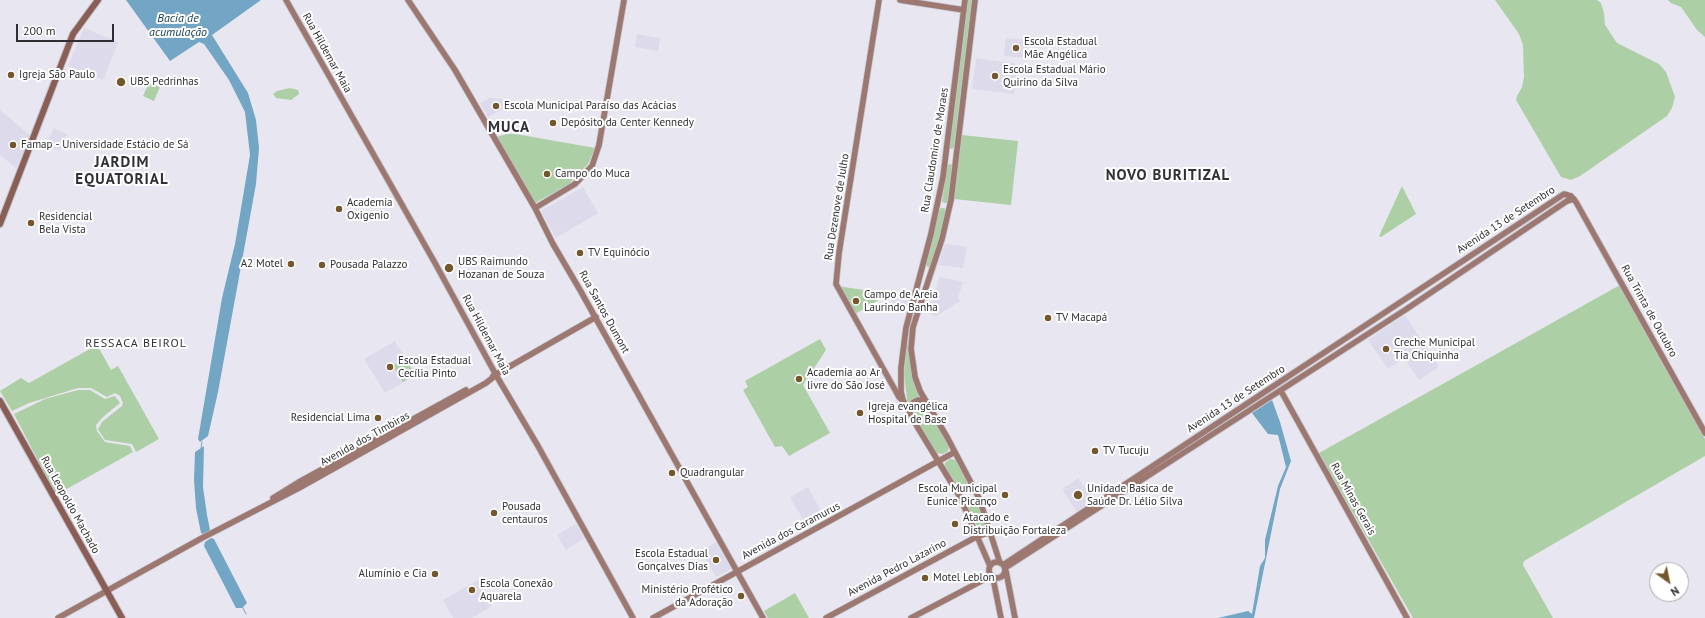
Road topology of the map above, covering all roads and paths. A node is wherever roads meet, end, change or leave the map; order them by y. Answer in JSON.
{"nodes":[{"id":1,"x":98,"y":0,"type":"edge"},
{"id":2,"x":286,"y":0,"type":"edge"},
{"id":3,"x":408,"y":0,"type":"edge"},
{"id":4,"x":624,"y":0,"type":"edge"},
{"id":5,"x":879,"y":0,"type":"edge"},
{"id":6,"x":900,"y":0,"type":"edge"},
{"id":7,"x":965,"y":0,"type":"edge"},
{"id":8,"x":975,"y":0,"type":"edge"},
{"id":9,"x":964,"y":10,"type":"junction"},
{"id":10,"x":947,"y":151,"type":"junction"},
{"id":11,"x":957,"y":152,"type":"junction"},
{"id":12,"x":945,"y":163,"type":"junction"},
{"id":13,"x":956,"y":164,"type":"junction"},
{"id":14,"x":1566,"y":194,"type":"junction"},
{"id":15,"x":1574,"y":199,"type":"junction"},
{"id":16,"x":1567,"y":201,"type":"junction"},
{"id":17,"x":535,"y":208,"type":"junction"},
{"id":18,"x":0,"y":224,"type":"edge"},
{"id":19,"x":596,"y":318,"type":"junction"},
{"id":20,"x":1325,"y":352,"type":"junction"},
{"id":21,"x":1331,"y":357,"type":"junction"},
{"id":22,"x":496,"y":375,"type":"junction"},
{"id":23,"x":1281,"y":391,"type":"junction"},
{"id":24,"x":903,"y":400,"type":"junction"},
{"id":25,"x":0,"y":401,"type":"edge"},
{"id":26,"x":926,"y":401,"type":"junction"},
{"id":27,"x":909,"y":412,"type":"junction"},
{"id":28,"x":1705,"y":433,"type":"edge"},
{"id":29,"x":955,"y":452,"type":"junction"},
{"id":30,"x":938,"y":462,"type":"junction"},
{"id":31,"x":991,"y":532,"type":"junction"},
{"id":32,"x":978,"y":536,"type":"junction"},
{"id":33,"x":990,"y":566,"type":"junction"},
{"id":34,"x":1004,"y":567,"type":"junction"},
{"id":35,"x":737,"y":571,"type":"junction"},
{"id":36,"x":992,"y":577,"type":"junction"},
{"id":37,"x":107,"y":592,"type":"junction"},
{"id":38,"x":58,"y":618,"type":"edge"},
{"id":39,"x":122,"y":618,"type":"edge"},
{"id":40,"x":633,"y":618,"type":"edge"},
{"id":41,"x":653,"y":618,"type":"edge"},
{"id":42,"x":763,"y":618,"type":"edge"},
{"id":43,"x":826,"y":618,"type":"edge"},
{"id":44,"x":911,"y":618,"type":"edge"},
{"id":45,"x":1001,"y":618,"type":"edge"},
{"id":46,"x":1015,"y":618,"type":"edge"},
{"id":47,"x":1407,"y":618,"type":"edge"}],
"edges":[{"from":1,"to":18,"type":"main road"},
{"from":2,"to":22,"type":"street","name":"Rua Hildemar Maia"},
{"from":3,"to":17,"type":"street","name":"Rua Santos Dumont"},
{"from":4,"to":17,"type":"street"},
{"from":5,"to":24,"type":"street","name":"Rua Dezenove de Julho"},
{"from":6,"to":9,"type":"street"},
{"from":7,"to":9,"type":"street","name":"Rua Claudomiro de Moraes"},
{"from":8,"to":11,"type":"street","name":"Rua Claudomiro de Moraes"},
{"from":9,"to":10,"type":"street","name":"Rua Claudomiro de Moraes"},
{"from":10,"to":11,"type":"street"},
{"from":10,"to":12,"type":"street","name":"Rua Claudomiro de Moraes"},
{"from":11,"to":13,"type":"street","name":"Rua Claudomiro de Moraes"},
{"from":12,"to":13,"type":"street"},
{"from":12,"to":24,"type":"street","name":"Rua Claudomiro de Moraes"},
{"from":13,"to":26,"type":"street","name":"Rua Claudomiro de Moraes"},
{"from":14,"to":15,"type":"street","name":"Avenida 13 de Setembro"},
{"from":14,"to":16,"type":"street"},
{"from":14,"to":20,"type":"street","name":"Avenida 13 de Setembro"},
{"from":15,"to":16,"type":"street","name":"Avenida 13 de Setembro"},
{"from":15,"to":28,"type":"street","name":"Rua Trinta de Outubro"},
{"from":16,"to":21,"type":"street","name":"Avenida 13 de Setembro"},
{"from":17,"to":19,"type":"street","name":"Rua Santos Dumont"},
{"from":19,"to":22,"type":"street","name":"Avenida dos Timbiras"},
{"from":19,"to":35,"type":"street","name":"Rua Santos Dumont"},
{"from":20,"to":21,"type":"street"},
{"from":20,"to":34,"type":"street","name":"Avenida 13 de Setembro"},
{"from":21,"to":23,"type":"street","name":"Avenida 13 de Setembro"},
{"from":22,"to":37,"type":"street","name":"Avenida dos Timbiras"},
{"from":22,"to":40,"type":"street","name":"Rua Hildemar Maia"},
{"from":23,"to":34,"type":"street","name":"Avenida 13 de Setembro"},
{"from":23,"to":47,"type":"street","name":"Rua Minas Gerais"},
{"from":24,"to":27,"type":"street","name":"Rua Claudomiro de Moraes"},
{"from":25,"to":37,"type":"main road","name":"Rua Leopoldo Machado"},
{"from":26,"to":27,"type":"street"},
{"from":26,"to":29,"type":"street","name":"Rua Claudomiro de Moraes"},
{"from":27,"to":30,"type":"street","name":"Rua Claudomiro de Moraes"},
{"from":29,"to":30,"type":"street","name":"Avenida dos Caramurus"},
{"from":29,"to":31,"type":"street","name":"Rua Claudomiro de Moraes"},
{"from":30,"to":32,"type":"street","name":"Rua Claudomiro de Moraes"},
{"from":30,"to":35,"type":"street","name":"Avenida dos Caramurus"},
{"from":31,"to":32,"type":"street","name":"Avenida Pedro Lazarino"},
{"from":31,"to":34,"type":"street","name":"Rua Claudomiro de Moraes"},
{"from":32,"to":33,"type":"street","name":"Rua Claudomiro de Moraes"},
{"from":32,"to":43,"type":"street","name":"Avenida Pedro Lazarino"},
{"from":33,"to":34,"type":"street"},
{"from":33,"to":36,"type":"street"},
{"from":34,"to":36,"type":"street"},
{"from":34,"to":46,"type":"street","name":"Rua Claudomiro de Moraes"},
{"from":35,"to":41,"type":"street","name":"Avenida dos Caramurus"},
{"from":35,"to":42,"type":"street","name":"Rua Santos Dumont"},
{"from":36,"to":44,"type":"street"},
{"from":36,"to":45,"type":"street"},
{"from":37,"to":38,"type":"street","name":"Avenida dos Timbiras"},
{"from":37,"to":39,"type":"main road","name":"Rua Leopoldo Machado"}]}
